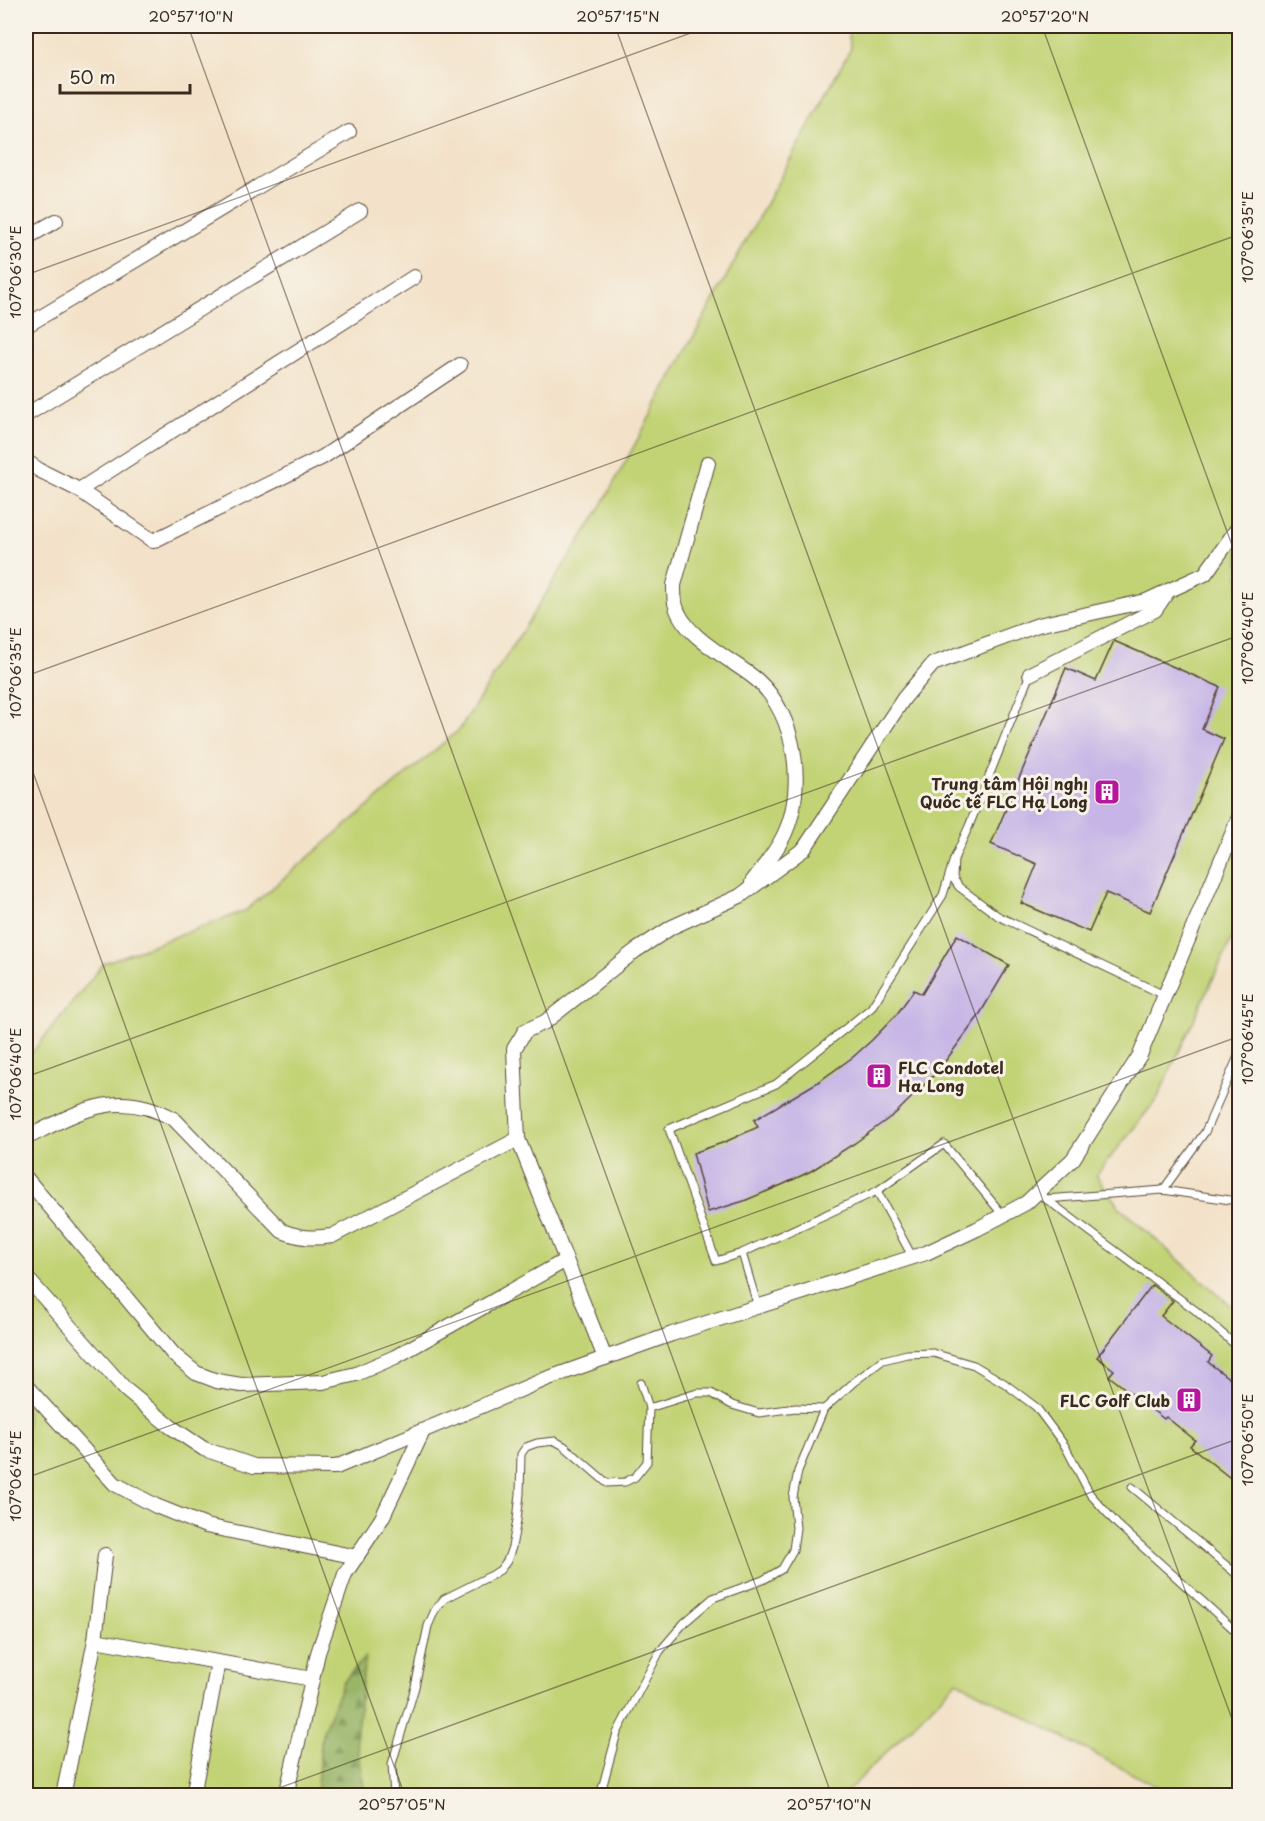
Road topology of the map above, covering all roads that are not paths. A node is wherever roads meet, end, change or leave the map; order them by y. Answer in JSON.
{"nodes":[{"id":1,"x":349,"y":132,"type":"dead end"},
{"id":2,"x":360,"y":212,"type":"dead end"},
{"id":3,"x":56,"y":221,"type":"dead end"},
{"id":4,"x":26,"y":238,"type":"edge"},
{"id":5,"x":414,"y":277,"type":"dead end"},
{"id":6,"x":26,"y":326,"type":"edge"},
{"id":7,"x":460,"y":365,"type":"dead end"},
{"id":8,"x":26,"y":415,"type":"edge"},
{"id":9,"x":26,"y":461,"type":"edge"},
{"id":10,"x":708,"y":463,"type":"dead end"},
{"id":11,"x":79,"y":489,"type":"junction"},
{"id":12,"x":1239,"y":525,"type":"edge"},
{"id":13,"x":1168,"y":591,"type":"junction"},
{"id":14,"x":1030,"y":674,"type":"joint"},
{"id":15,"x":1239,"y":815,"type":"edge"},
{"id":16,"x":954,"y":859,"type":"junction"},
{"id":17,"x":740,"y":896,"type":"junction"},
{"id":18,"x":1164,"y":995,"type":"junction"},
{"id":19,"x":1239,"y":1052,"type":"edge"},
{"id":20,"x":26,"y":1138,"type":"edge"},
{"id":21,"x":519,"y":1139,"type":"junction"},
{"id":22,"x":26,"y":1178,"type":"edge"},
{"id":23,"x":1163,"y":1190,"type":"junction"},
{"id":24,"x":877,"y":1191,"type":"junction"},
{"id":25,"x":1042,"y":1196,"type":"junction"},
{"id":26,"x":1239,"y":1200,"type":"edge"},
{"id":27,"x":1003,"y":1215,"type":"junction"},
{"id":28,"x":742,"y":1254,"type":"junction"},
{"id":29,"x":913,"y":1257,"type":"junction"},
{"id":30,"x":566,"y":1260,"type":"junction"},
{"id":31,"x":26,"y":1277,"type":"edge"},
{"id":32,"x":758,"y":1307,"type":"junction"},
{"id":33,"x":1239,"y":1349,"type":"edge"},
{"id":34,"x":604,"y":1358,"type":"junction"},
{"id":35,"x":641,"y":1383,"type":"dead end"},
{"id":36,"x":26,"y":1386,"type":"edge"},
{"id":37,"x":649,"y":1408,"type":"junction"},
{"id":38,"x":824,"y":1409,"type":"junction"},
{"id":39,"x":423,"y":1431,"type":"junction"},
{"id":40,"x":1132,"y":1487,"type":"dead end"},
{"id":41,"x":105,"y":1555,"type":"dead end"},
{"id":42,"x":357,"y":1557,"type":"junction"},
{"id":43,"x":1239,"y":1577,"type":"edge"},
{"id":44,"x":1239,"y":1635,"type":"edge"},
{"id":45,"x":94,"y":1640,"type":"junction"},
{"id":46,"x":218,"y":1662,"type":"junction"},
{"id":47,"x":312,"y":1679,"type":"junction"},
{"id":48,"x":63,"y":1796,"type":"edge"},
{"id":49,"x":193,"y":1796,"type":"edge"},
{"id":50,"x":286,"y":1796,"type":"edge"},
{"id":51,"x":394,"y":1796,"type":"edge"},
{"id":52,"x":600,"y":1796,"type":"edge"}],
"edges":[{"from":1,"to":6,"type":"street"},
{"from":2,"to":8,"type":"street"},
{"from":3,"to":4,"type":"street"},
{"from":5,"to":11,"type":"street"},
{"from":7,"to":11,"type":"street"},
{"from":9,"to":11,"type":"street"},
{"from":10,"to":17,"type":"street"},
{"from":12,"to":13,"type":"street"},
{"from":13,"to":14,"type":"street"},
{"from":13,"to":17,"type":"street"},
{"from":14,"to":16,"type":"lane"},
{"from":15,"to":18,"type":"street"},
{"from":16,"to":18,"type":"lane"},
{"from":16,"to":28,"type":"lane"},
{"from":17,"to":21,"type":"street"},
{"from":18,"to":25,"type":"street"},
{"from":19,"to":23,"type":"lane"},
{"from":20,"to":21,"type":"street"},
{"from":21,"to":30,"type":"street"},
{"from":22,"to":30,"type":"street"},
{"from":23,"to":25,"type":"lane"},
{"from":23,"to":26,"type":"lane"},
{"from":24,"to":27,"type":"lane"},
{"from":24,"to":28,"type":"lane"},
{"from":24,"to":29,"type":"lane"},
{"from":25,"to":27,"type":"street"},
{"from":25,"to":33,"type":"lane"},
{"from":27,"to":29,"type":"street"},
{"from":28,"to":32,"type":"lane"},
{"from":29,"to":32,"type":"street"},
{"from":30,"to":34,"type":"street"},
{"from":31,"to":39,"type":"street"},
{"from":32,"to":34,"type":"street"},
{"from":34,"to":39,"type":"street"},
{"from":35,"to":37,"type":"lane"},
{"from":36,"to":42,"type":"street"},
{"from":37,"to":38,"type":"lane"},
{"from":37,"to":51,"type":"lane"},
{"from":38,"to":44,"type":"lane"},
{"from":38,"to":52,"type":"lane"},
{"from":39,"to":42,"type":"street"},
{"from":40,"to":43,"type":"lane"},
{"from":41,"to":45,"type":"street"},
{"from":42,"to":47,"type":"street"},
{"from":45,"to":46,"type":"street"},
{"from":45,"to":48,"type":"street"},
{"from":46,"to":47,"type":"street"},
{"from":46,"to":49,"type":"street"},
{"from":47,"to":50,"type":"street"}]}
